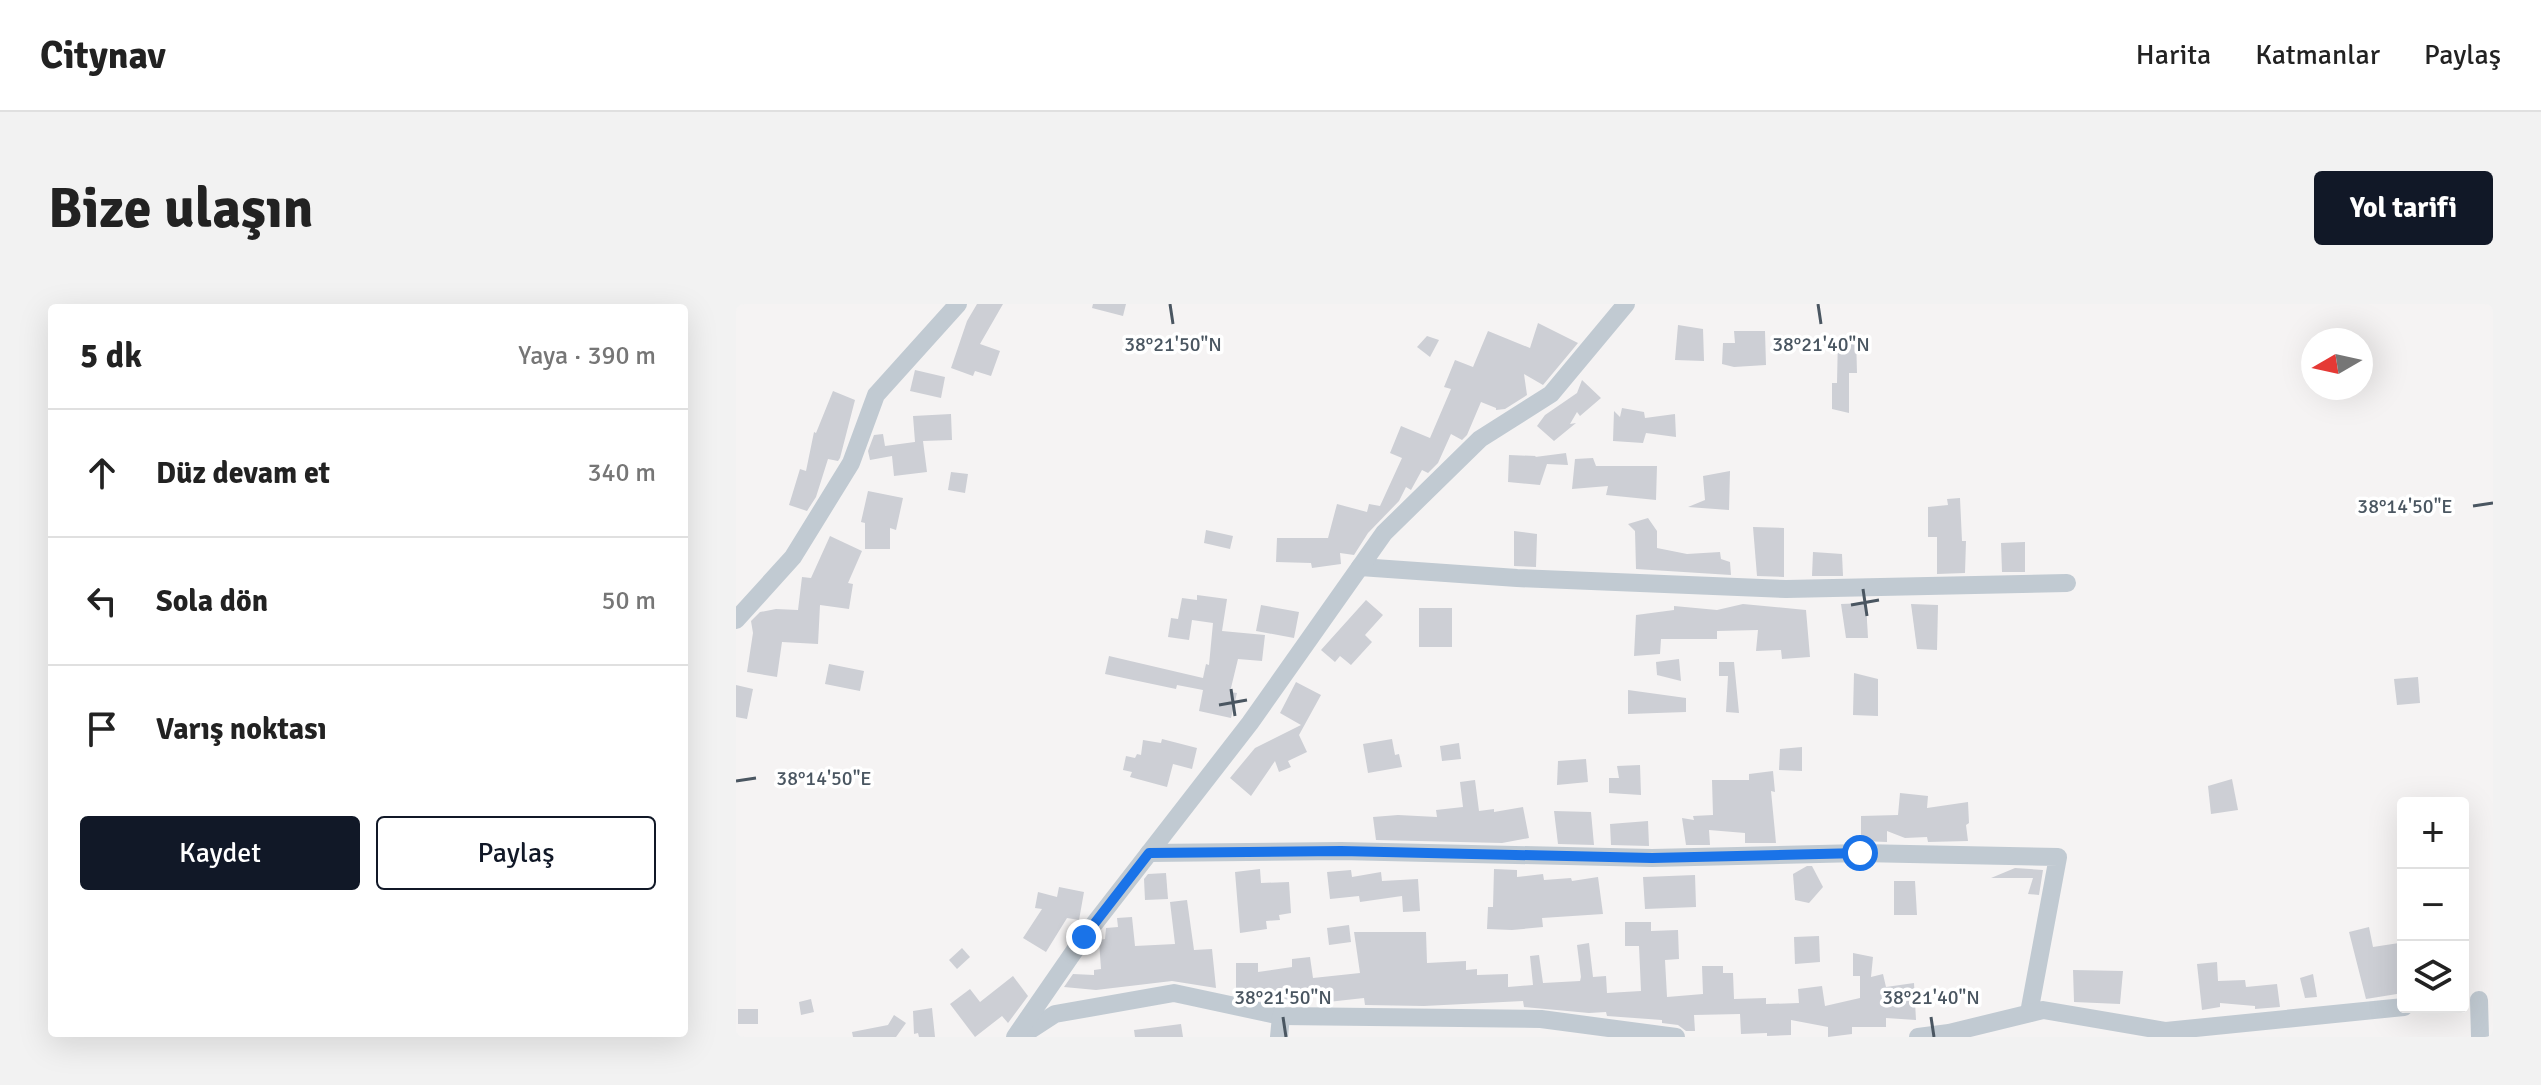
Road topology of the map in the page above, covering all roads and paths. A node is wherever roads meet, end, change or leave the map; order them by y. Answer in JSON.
{"nodes":[{"id":1,"x":958,"y":304,"type":"edge"},
{"id":2,"x":1626,"y":304,"type":"edge"},
{"id":3,"x":1360,"y":567,"type":"junction"},
{"id":4,"x":2067,"y":583,"type":"dead end"},
{"id":5,"x":736,"y":620,"type":"edge"},
{"id":6,"x":1149,"y":853,"type":"junction"},
{"id":7,"x":2478,"y":1000,"type":"edge"},
{"id":8,"x":2397,"y":1008,"type":"edge"},
{"id":9,"x":2029,"y":1013,"type":"junction"},
{"id":10,"x":1281,"y":1016,"type":"junction"},
{"id":11,"x":1017,"y":1037,"type":"edge"},
{"id":12,"x":1279,"y":1037,"type":"edge"},
{"id":13,"x":1676,"y":1037,"type":"edge"},
{"id":14,"x":1918,"y":1037,"type":"edge"},
{"id":15,"x":2480,"y":1037,"type":"edge"}],
"edges":[{"from":1,"to":5,"type":"street"},
{"from":2,"to":3,"type":"street"},
{"from":3,"to":4,"type":"street"},
{"from":3,"to":6,"type":"street"},
{"from":6,"to":9,"type":"street"},
{"from":6,"to":11,"type":"street"},
{"from":7,"to":15,"type":"street"},
{"from":8,"to":9,"type":"street"},
{"from":9,"to":14,"type":"street"},
{"from":10,"to":11,"type":"street"},
{"from":10,"to":12,"type":"street"},
{"from":10,"to":13,"type":"street"}]}
